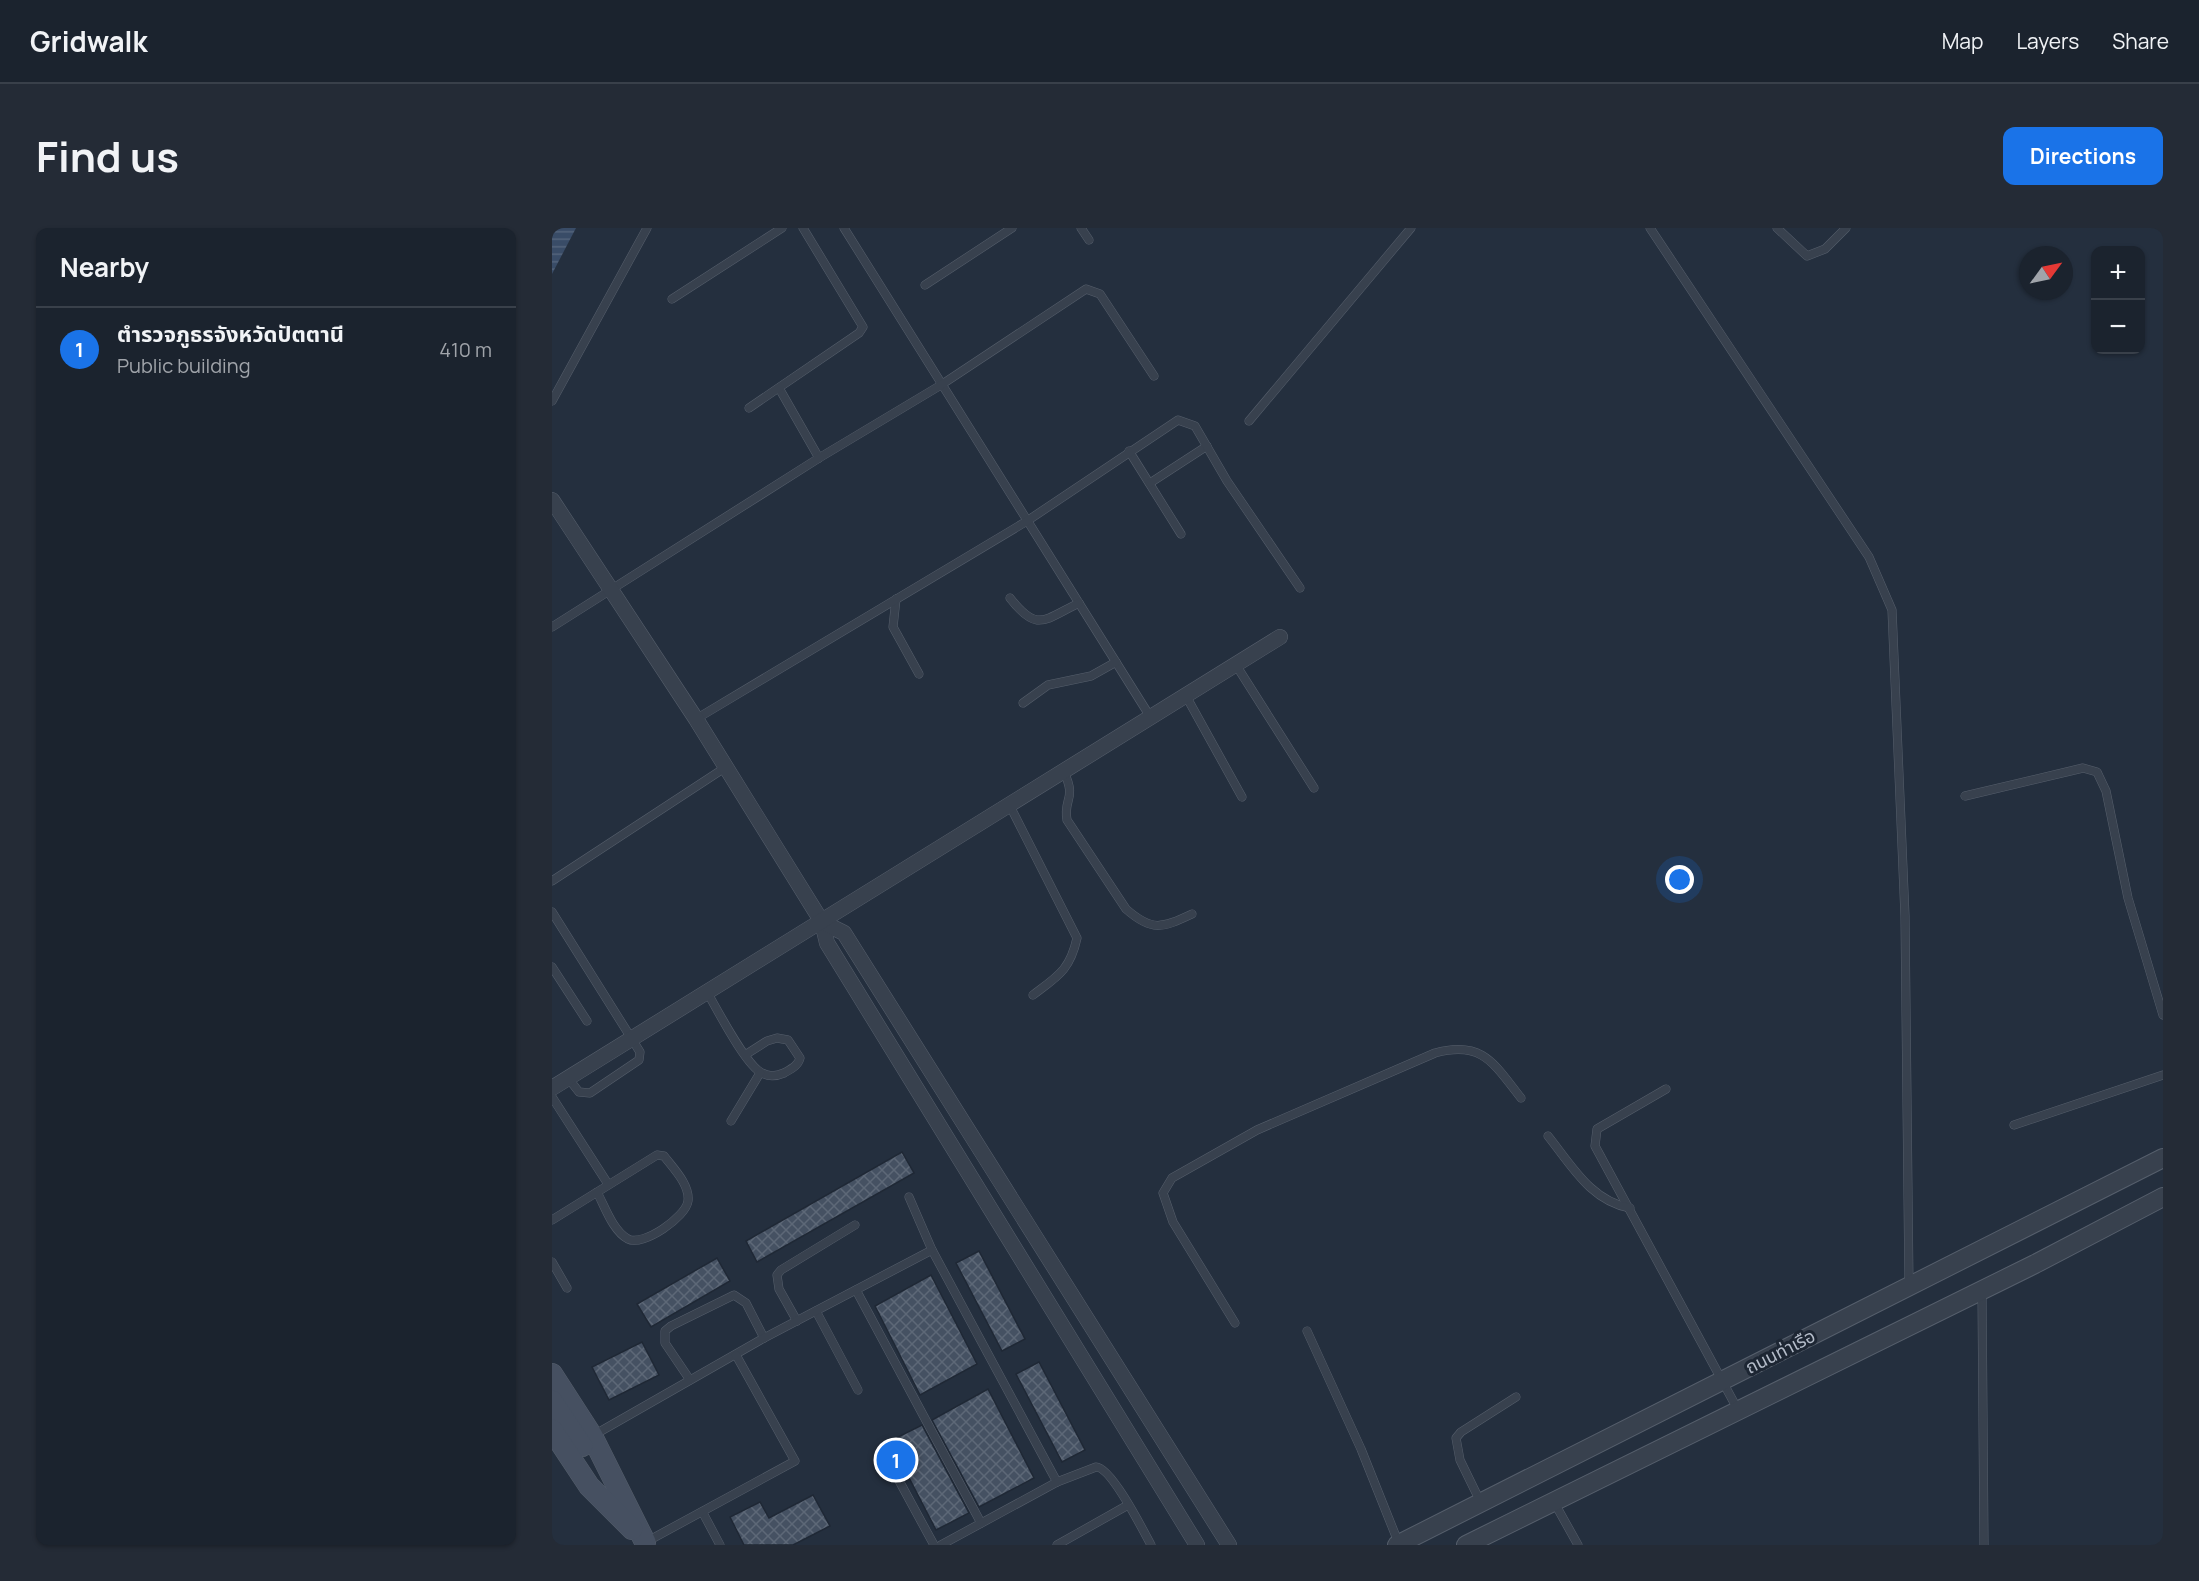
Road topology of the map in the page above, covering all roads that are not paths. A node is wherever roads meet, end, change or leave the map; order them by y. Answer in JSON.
{"nodes":[{"id":1,"x":647,"y":228,"type":"edge"},
{"id":2,"x":782,"y":228,"type":"edge"},
{"id":3,"x":803,"y":228,"type":"edge"},
{"id":4,"x":844,"y":228,"type":"edge"},
{"id":5,"x":1012,"y":228,"type":"edge"},
{"id":6,"x":1081,"y":228,"type":"edge"},
{"id":7,"x":1412,"y":228,"type":"edge"},
{"id":8,"x":1650,"y":228,"type":"edge"},
{"id":9,"x":1777,"y":228,"type":"edge"},
{"id":10,"x":1846,"y":228,"type":"edge"},
{"id":11,"x":1089,"y":240,"type":"dead end"},
{"id":12,"x":925,"y":285,"type":"dead end"},
{"id":13,"x":672,"y":298,"type":"dead end"},
{"id":14,"x":1154,"y":376,"type":"dead end"},
{"id":15,"x":941,"y":385,"type":"junction"},
{"id":16,"x":779,"y":388,"type":"junction"},
{"id":17,"x":552,"y":401,"type":"edge"},
{"id":18,"x":749,"y":408,"type":"dead end"},
{"id":19,"x":1249,"y":421,"type":"dead end"},
{"id":20,"x":1207,"y":446,"type":"junction"},
{"id":21,"x":1129,"y":451,"type":"junction"},
{"id":22,"x":819,"y":458,"type":"junction"},
{"id":23,"x":1150,"y":483,"type":"junction"},
{"id":24,"x":552,"y":500,"type":"edge"},
{"id":25,"x":1027,"y":521,"type":"junction"},
{"id":26,"x":1181,"y":534,"type":"dead end"},
{"id":27,"x":1300,"y":588,"type":"dead end"},
{"id":28,"x":612,"y":590,"type":"junction"},
{"id":29,"x":1010,"y":598,"type":"dead end"},
{"id":30,"x":896,"y":599,"type":"junction"},
{"id":31,"x":1079,"y":603,"type":"junction"},
{"id":32,"x":552,"y":627,"type":"edge"},
{"id":33,"x":1280,"y":637,"type":"dead end"},
{"id":34,"x":1116,"y":662,"type":"junction"},
{"id":35,"x":1236,"y":665,"type":"junction"},
{"id":36,"x":919,"y":674,"type":"dead end"},
{"id":37,"x":1186,"y":696,"type":"junction"},
{"id":38,"x":1023,"y":703,"type":"dead end"},
{"id":39,"x":1151,"y":718,"type":"junction"},
{"id":40,"x":696,"y":719,"type":"junction"},
{"id":41,"x":726,"y":767,"type":"junction"},
{"id":42,"x":1064,"y":772,"type":"junction"},
{"id":43,"x":1314,"y":788,"type":"dead end"},
{"id":44,"x":1965,"y":796,"type":"dead end"},
{"id":45,"x":1242,"y":797,"type":"dead end"},
{"id":46,"x":1010,"y":806,"type":"junction"},
{"id":47,"x":552,"y":881,"type":"edge"},
{"id":48,"x":552,"y":912,"type":"edge"},
{"id":49,"x":1192,"y":914,"type":"dead end"},
{"id":50,"x":822,"y":922,"type":"junction"},
{"id":51,"x":552,"y":967,"type":"edge"},
{"id":52,"x":707,"y":992,"type":"junction"},
{"id":53,"x":1033,"y":995,"type":"dead end"},
{"id":54,"x":2163,"y":1015,"type":"edge"},
{"id":55,"x":587,"y":1021,"type":"dead end"},
{"id":56,"x":632,"y":1039,"type":"junction"},
{"id":57,"x":745,"y":1055,"type":"junction"},
{"id":58,"x":760,"y":1073,"type":"junction"},
{"id":59,"x":2163,"y":1075,"type":"edge"},
{"id":60,"x":567,"y":1078,"type":"junction"},
{"id":61,"x":552,"y":1088,"type":"edge"},
{"id":62,"x":1666,"y":1089,"type":"dead end"},
{"id":63,"x":552,"y":1097,"type":"edge"},
{"id":64,"x":1521,"y":1098,"type":"dead end"},
{"id":65,"x":731,"y":1121,"type":"dead end"},
{"id":66,"x":2014,"y":1125,"type":"dead end"},
{"id":67,"x":1548,"y":1136,"type":"dead end"},
{"id":68,"x":2163,"y":1158,"type":"edge"},
{"id":69,"x":608,"y":1184,"type":"junction"},
{"id":70,"x":597,"y":1192,"type":"junction"},
{"id":71,"x":909,"y":1197,"type":"dead end"},
{"id":72,"x":2163,"y":1197,"type":"edge"},
{"id":73,"x":1630,"y":1208,"type":"junction"},
{"id":74,"x":552,"y":1220,"type":"edge"},
{"id":75,"x":855,"y":1225,"type":"dead end"},
{"id":76,"x":932,"y":1250,"type":"junction"},
{"id":77,"x":552,"y":1262,"type":"edge"},
{"id":78,"x":1909,"y":1287,"type":"junction"},
{"id":79,"x":567,"y":1288,"type":"dead end"},
{"id":80,"x":856,"y":1290,"type":"junction"},
{"id":81,"x":1982,"y":1290,"type":"junction"},
{"id":82,"x":816,"y":1311,"type":"junction"},
{"id":83,"x":797,"y":1321,"type":"junction"},
{"id":84,"x":1235,"y":1323,"type":"dead end"},
{"id":85,"x":1307,"y":1331,"type":"dead end"},
{"id":86,"x":764,"y":1338,"type":"junction"},
{"id":87,"x":735,"y":1355,"type":"junction"},
{"id":88,"x":552,"y":1374,"type":"edge"},
{"id":89,"x":690,"y":1380,"type":"junction"},
{"id":90,"x":1723,"y":1381,"type":"junction"},
{"id":91,"x":858,"y":1390,"type":"dead end"},
{"id":92,"x":1516,"y":1397,"type":"dead end"},
{"id":93,"x":552,"y":1401,"type":"edge"},
{"id":94,"x":1738,"y":1411,"type":"junction"},
{"id":95,"x":552,"y":1430,"type":"edge"},
{"id":96,"x":592,"y":1436,"type":"junction"},
{"id":97,"x":884,"y":1453,"type":"dead end"},
{"id":98,"x":1057,"y":1482,"type":"junction"},
{"id":99,"x":1554,"y":1502,"type":"junction"},
{"id":100,"x":1481,"y":1503,"type":"junction"},
{"id":101,"x":1128,"y":1505,"type":"junction"},
{"id":102,"x":703,"y":1513,"type":"junction"},
{"id":103,"x":981,"y":1523,"type":"junction"},
{"id":104,"x":646,"y":1543,"type":"edge"},
{"id":105,"x":944,"y":1544,"type":"edge"},
{"id":106,"x":1398,"y":1544,"type":"edge"},
{"id":107,"x":720,"y":1545,"type":"edge"},
{"id":108,"x":934,"y":1545,"type":"edge"},
{"id":109,"x":1057,"y":1545,"type":"edge"},
{"id":110,"x":1151,"y":1545,"type":"edge"},
{"id":111,"x":1197,"y":1545,"type":"edge"},
{"id":112,"x":1229,"y":1545,"type":"edge"},
{"id":113,"x":1466,"y":1545,"type":"edge"},
{"id":114,"x":1578,"y":1545,"type":"edge"},
{"id":115,"x":1984,"y":1545,"type":"edge"}],
"edges":[{"from":1,"to":17,"type":"lane"},
{"from":2,"to":13,"type":"lane"},
{"from":3,"to":16,"type":"lane"},
{"from":4,"to":15,"type":"lane"},
{"from":5,"to":12,"type":"lane"},
{"from":6,"to":11,"type":"lane"},
{"from":7,"to":19,"type":"lane"},
{"from":8,"to":78,"type":"lane"},
{"from":9,"to":10,"type":"lane"},
{"from":14,"to":15,"type":"lane"},
{"from":15,"to":22,"type":"lane"},
{"from":15,"to":25,"type":"lane"},
{"from":16,"to":18,"type":"lane"},
{"from":16,"to":22,"type":"lane"},
{"from":20,"to":21,"type":"lane"},
{"from":20,"to":23,"type":"lane"},
{"from":20,"to":27,"type":"lane"},
{"from":21,"to":23,"type":"lane"},
{"from":21,"to":25,"type":"lane"},
{"from":22,"to":28,"type":"lane"},
{"from":23,"to":26,"type":"lane"},
{"from":24,"to":28,"type":"street"},
{"from":25,"to":30,"type":"lane"},
{"from":25,"to":31,"type":"lane"},
{"from":28,"to":32,"type":"lane"},
{"from":28,"to":40,"type":"street"},
{"from":29,"to":31,"type":"lane"},
{"from":30,"to":36,"type":"lane"},
{"from":30,"to":40,"type":"lane"},
{"from":31,"to":34,"type":"lane"},
{"from":33,"to":35,"type":"street"},
{"from":34,"to":38,"type":"lane"},
{"from":34,"to":39,"type":"lane"},
{"from":35,"to":37,"type":"street"},
{"from":35,"to":43,"type":"lane"},
{"from":37,"to":39,"type":"street"},
{"from":37,"to":45,"type":"lane"},
{"from":39,"to":42,"type":"street"},
{"from":40,"to":41,"type":"street"},
{"from":41,"to":47,"type":"lane"},
{"from":41,"to":50,"type":"street"},
{"from":42,"to":46,"type":"street"},
{"from":42,"to":49,"type":"lane"},
{"from":44,"to":54,"type":"lane"},
{"from":46,"to":50,"type":"street"},
{"from":46,"to":53,"type":"lane"},
{"from":48,"to":56,"type":"lane"},
{"from":50,"to":52,"type":"street"},
{"from":50,"to":111,"type":"street"},
{"from":50,"to":112,"type":"street"},
{"from":51,"to":55,"type":"lane"},
{"from":52,"to":56,"type":"street"},
{"from":52,"to":57,"type":"lane"},
{"from":56,"to":60,"type":"street"},
{"from":56,"to":60,"type":"lane"},
{"from":57,"to":58,"type":"lane"},
{"from":57,"to":58,"type":"lane"},
{"from":58,"to":65,"type":"lane"},
{"from":59,"to":66,"type":"lane"},
{"from":60,"to":61,"type":"street"},
{"from":62,"to":73,"type":"lane"},
{"from":63,"to":69,"type":"lane"},
{"from":64,"to":84,"type":"lane"},
{"from":67,"to":73,"type":"lane"},
{"from":68,"to":78,"type":"street","name":"ถนนท่าเรือ"},
{"from":69,"to":70,"type":"lane"},
{"from":69,"to":70,"type":"lane"},
{"from":70,"to":74,"type":"lane"},
{"from":71,"to":76,"type":"lane"},
{"from":72,"to":81,"type":"street","name":"ถนนท่าเรือ"},
{"from":73,"to":90,"type":"lane"},
{"from":75,"to":83,"type":"lane"},
{"from":76,"to":80,"type":"lane"},
{"from":76,"to":98,"type":"lane"},
{"from":77,"to":79,"type":"lane"},
{"from":78,"to":90,"type":"street","name":"ถนนท่าเรือ"},
{"from":80,"to":82,"type":"lane"},
{"from":80,"to":103,"type":"lane"},
{"from":81,"to":94,"type":"street","name":"ถนนท่าเรือ"},
{"from":81,"to":115,"type":"lane"},
{"from":82,"to":83,"type":"lane"},
{"from":82,"to":91,"type":"lane"},
{"from":83,"to":86,"type":"lane"},
{"from":85,"to":106,"type":"lane"},
{"from":86,"to":87,"type":"lane"},
{"from":86,"to":89,"type":"lane"},
{"from":87,"to":89,"type":"lane"},
{"from":87,"to":102,"type":"lane"},
{"from":88,"to":96,"type":"main road"},
{"from":89,"to":96,"type":"lane"},
{"from":90,"to":94,"type":"lane"},
{"from":90,"to":100,"type":"street","name":"ถนนท่าเรือ"},
{"from":92,"to":100,"type":"lane"},
{"from":93,"to":104,"type":"main road"},
{"from":94,"to":99,"type":"street","name":"ถนนท่าเรือ"},
{"from":95,"to":104,"type":"main road"},
{"from":96,"to":104,"type":"main road"},
{"from":97,"to":108,"type":"lane"},
{"from":98,"to":101,"type":"lane"},
{"from":98,"to":103,"type":"lane"},
{"from":99,"to":113,"type":"street","name":"ถนนท่าเรือ"},
{"from":99,"to":114,"type":"lane"},
{"from":100,"to":106,"type":"street","name":"ถนนท่าเรือ"},
{"from":101,"to":109,"type":"lane"},
{"from":101,"to":110,"type":"lane"},
{"from":102,"to":104,"type":"lane"},
{"from":102,"to":107,"type":"lane"},
{"from":103,"to":105,"type":"lane"}]}
